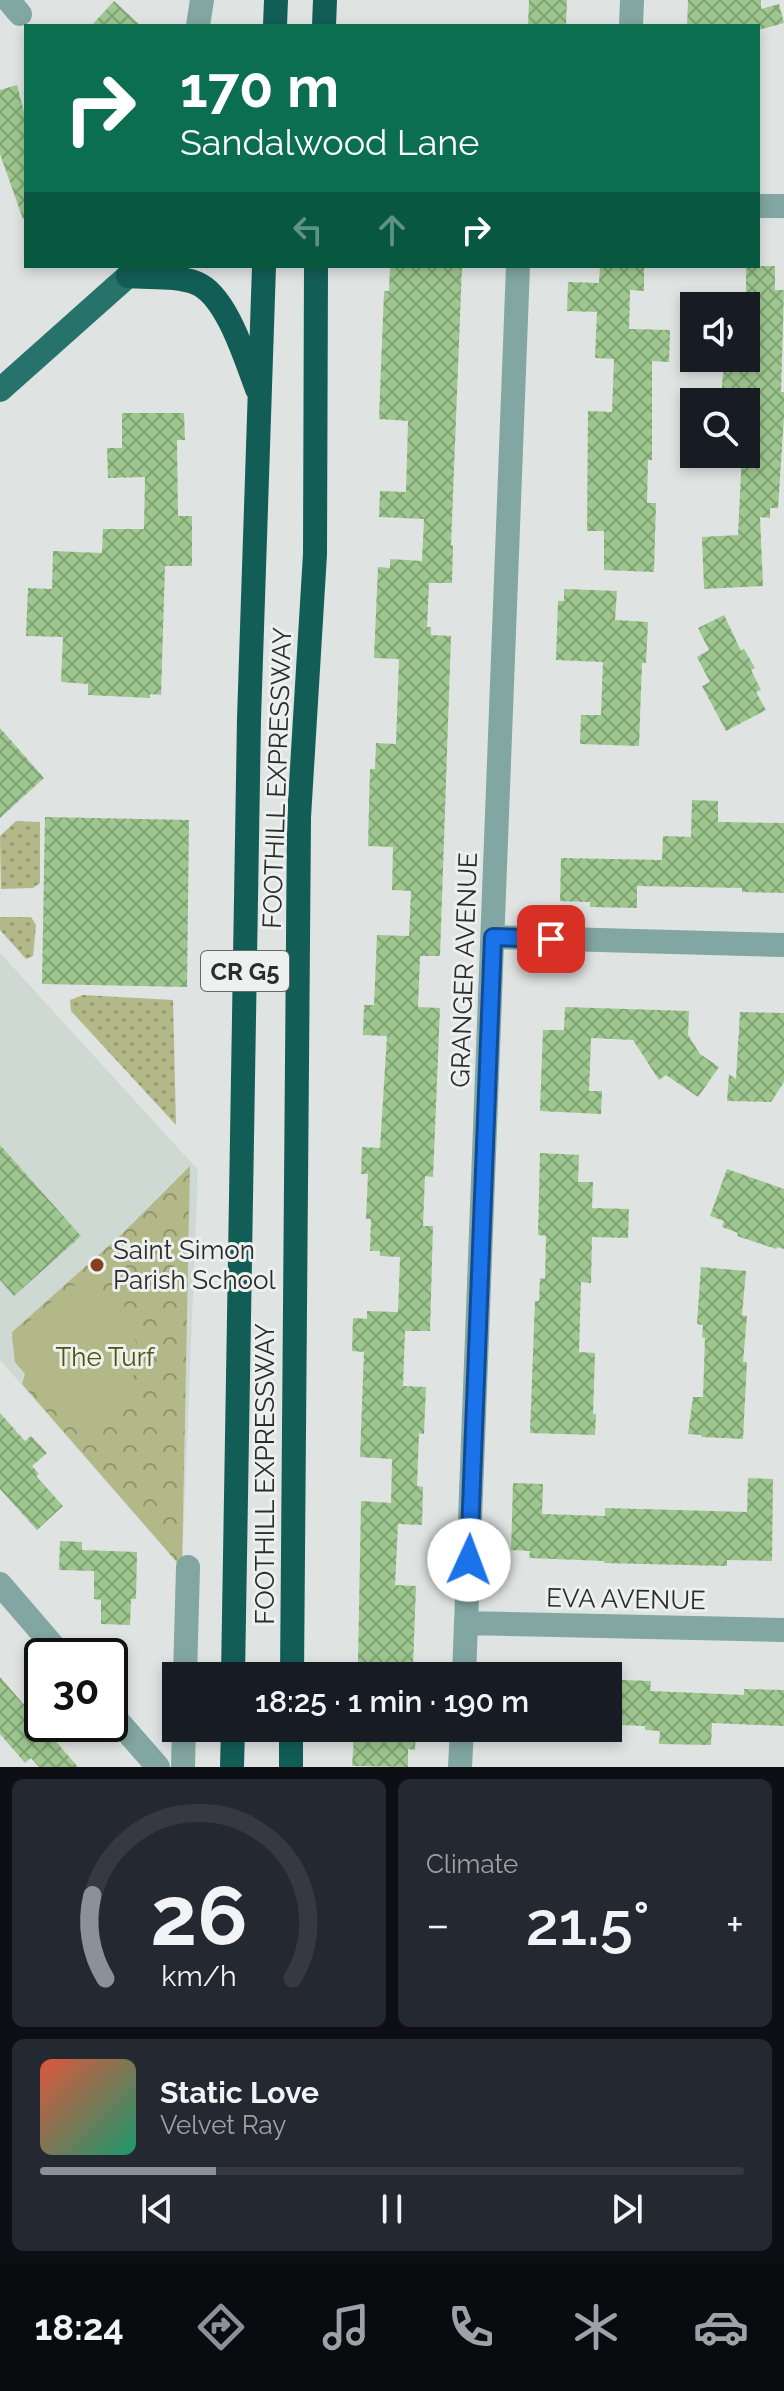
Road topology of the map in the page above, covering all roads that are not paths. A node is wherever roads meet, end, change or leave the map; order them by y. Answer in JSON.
{"nodes":[{"id":1,"x":202,"y":0,"type":"edge"},
{"id":2,"x":276,"y":0,"type":"edge"},
{"id":3,"x":325,"y":0,"type":"edge"},
{"id":4,"x":632,"y":0,"type":"edge"},
{"id":5,"x":198,"y":24,"type":"edge"},
{"id":6,"x":275,"y":24,"type":"edge"},
{"id":7,"x":324,"y":24,"type":"edge"},
{"id":8,"x":631,"y":24,"type":"edge"},
{"id":9,"x":760,"y":206,"type":"edge"},
{"id":10,"x":784,"y":206,"type":"edge"},
{"id":11,"x":264,"y":268,"type":"edge"},
{"id":12,"x":316,"y":268,"type":"edge"},
{"id":13,"x":518,"y":268,"type":"edge"},
{"id":14,"x":132,"y":269,"type":"edge"},
{"id":15,"x":0,"y":390,"type":"edge"},
{"id":16,"x":261,"y":399,"type":"junction"},
{"id":17,"x":493,"y":937,"type":"junction"},
{"id":18,"x":784,"y":945,"type":"edge"},
{"id":19,"x":188,"y":1567,"type":"dead end"},
{"id":20,"x":0,"y":1584,"type":"edge"},
{"id":21,"x":466,"y":1623,"type":"junction"},
{"id":22,"x":784,"y":1630,"type":"edge"},
{"id":23,"x":46,"y":1638,"type":"edge"},
{"id":24,"x":185,"y":1662,"type":"edge"},
{"id":25,"x":233,"y":1662,"type":"edge"},
{"id":26,"x":292,"y":1662,"type":"edge"},
{"id":27,"x":465,"y":1662,"type":"edge"},
{"id":28,"x":128,"y":1733,"type":"edge"},
{"id":29,"x":184,"y":1742,"type":"edge"},
{"id":30,"x":233,"y":1742,"type":"edge"},
{"id":31,"x":291,"y":1742,"type":"edge"},
{"id":32,"x":461,"y":1742,"type":"edge"},
{"id":33,"x":158,"y":1767,"type":"edge"},
{"id":34,"x":183,"y":1767,"type":"edge"},
{"id":35,"x":232,"y":1767,"type":"edge"},
{"id":36,"x":291,"y":1767,"type":"edge"},
{"id":37,"x":460,"y":1767,"type":"edge"}],
"edges":[{"from":1,"to":5,"type":"street"},
{"from":2,"to":6,"type":"highway"},
{"from":3,"to":7,"type":"highway"},
{"from":4,"to":8,"type":"street"},
{"from":9,"to":10,"type":"street"},
{"from":11,"to":16,"type":"highway","name":"FOOTHILL EXPRESSWAY","number":"CR G5"},
{"from":12,"to":26,"type":"highway","name":"FOOTHILL EXPRESSWAY","number":"CR G5"},
{"from":13,"to":17,"type":"street","name":"GRANGER AVENUE"},
{"from":14,"to":15,"type":"main road"},
{"from":14,"to":16,"type":"highway"},
{"from":16,"to":25,"type":"highway","name":"FOOTHILL EXPRESSWAY","number":"CR G5"},
{"from":17,"to":18,"type":"street"},
{"from":17,"to":21,"type":"street","name":"GRANGER AVENUE"},
{"from":19,"to":24,"type":"street"},
{"from":20,"to":23,"type":"street"},
{"from":21,"to":22,"type":"street","name":"EVA AVENUE"},
{"from":21,"to":27,"type":"street","name":"GRANGER AVENUE"},
{"from":28,"to":33,"type":"street"},
{"from":29,"to":34,"type":"street"},
{"from":30,"to":35,"type":"highway"},
{"from":31,"to":36,"type":"highway"},
{"from":32,"to":37,"type":"street"}]}
